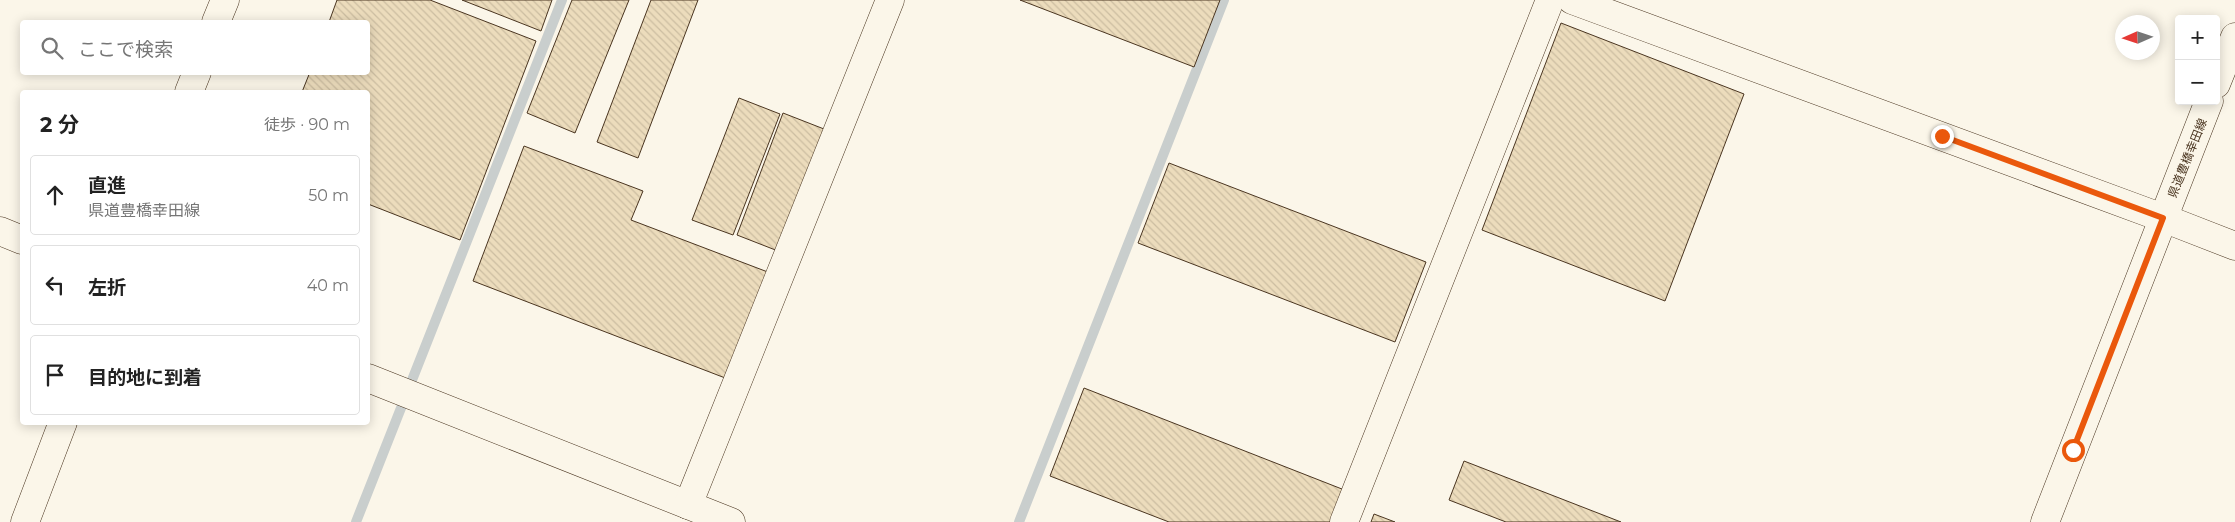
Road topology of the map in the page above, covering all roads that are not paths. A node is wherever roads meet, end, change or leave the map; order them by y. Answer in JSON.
{"nodes":[{"id":1,"x":225,"y":0,"type":"edge"},
{"id":2,"x":890,"y":0,"type":"edge"},
{"id":3,"x":1550,"y":0,"type":"edge"},
{"id":4,"x":1572,"y":0,"type":"edge"},
{"id":5,"x":217,"y":20,"type":"edge"},
{"id":6,"x":2235,"y":37,"type":"edge"},
{"id":7,"x":2220,"y":74,"type":"edge"},
{"id":8,"x":196,"y":75,"type":"edge"},
{"id":9,"x":190,"y":90,"type":"edge"},
{"id":10,"x":2207,"y":105,"type":"edge"},
{"id":11,"x":2163,"y":218,"type":"junction"},
{"id":12,"x":0,"y":231,"type":"edge"},
{"id":13,"x":20,"y":239,"type":"edge"},
{"id":14,"x":2235,"y":246,"type":"edge"},
{"id":15,"x":370,"y":379,"type":"edge"},
{"id":16,"x":62,"y":425,"type":"edge"},
{"id":17,"x":688,"y":506,"type":"junction"},
{"id":18,"x":26,"y":522,"type":"edge"},
{"id":19,"x":731,"y":522,"type":"edge"},
{"id":20,"x":1344,"y":522,"type":"edge"},
{"id":21,"x":2045,"y":522,"type":"edge"}],
"edges":[{"from":1,"to":5,"type":"street"},
{"from":2,"to":17,"type":"street"},
{"from":3,"to":20,"type":"street"},
{"from":4,"to":11,"type":"street"},
{"from":6,"to":7,"type":"street"},
{"from":8,"to":9,"type":"street"},
{"from":10,"to":11,"type":"street","name":"県道豊橋幸田線"},
{"from":11,"to":14,"type":"street"},
{"from":11,"to":21,"type":"street","name":"県道豊橋幸田線"},
{"from":12,"to":13,"type":"street"},
{"from":15,"to":17,"type":"street"},
{"from":16,"to":18,"type":"street"},
{"from":17,"to":19,"type":"street"}]}
